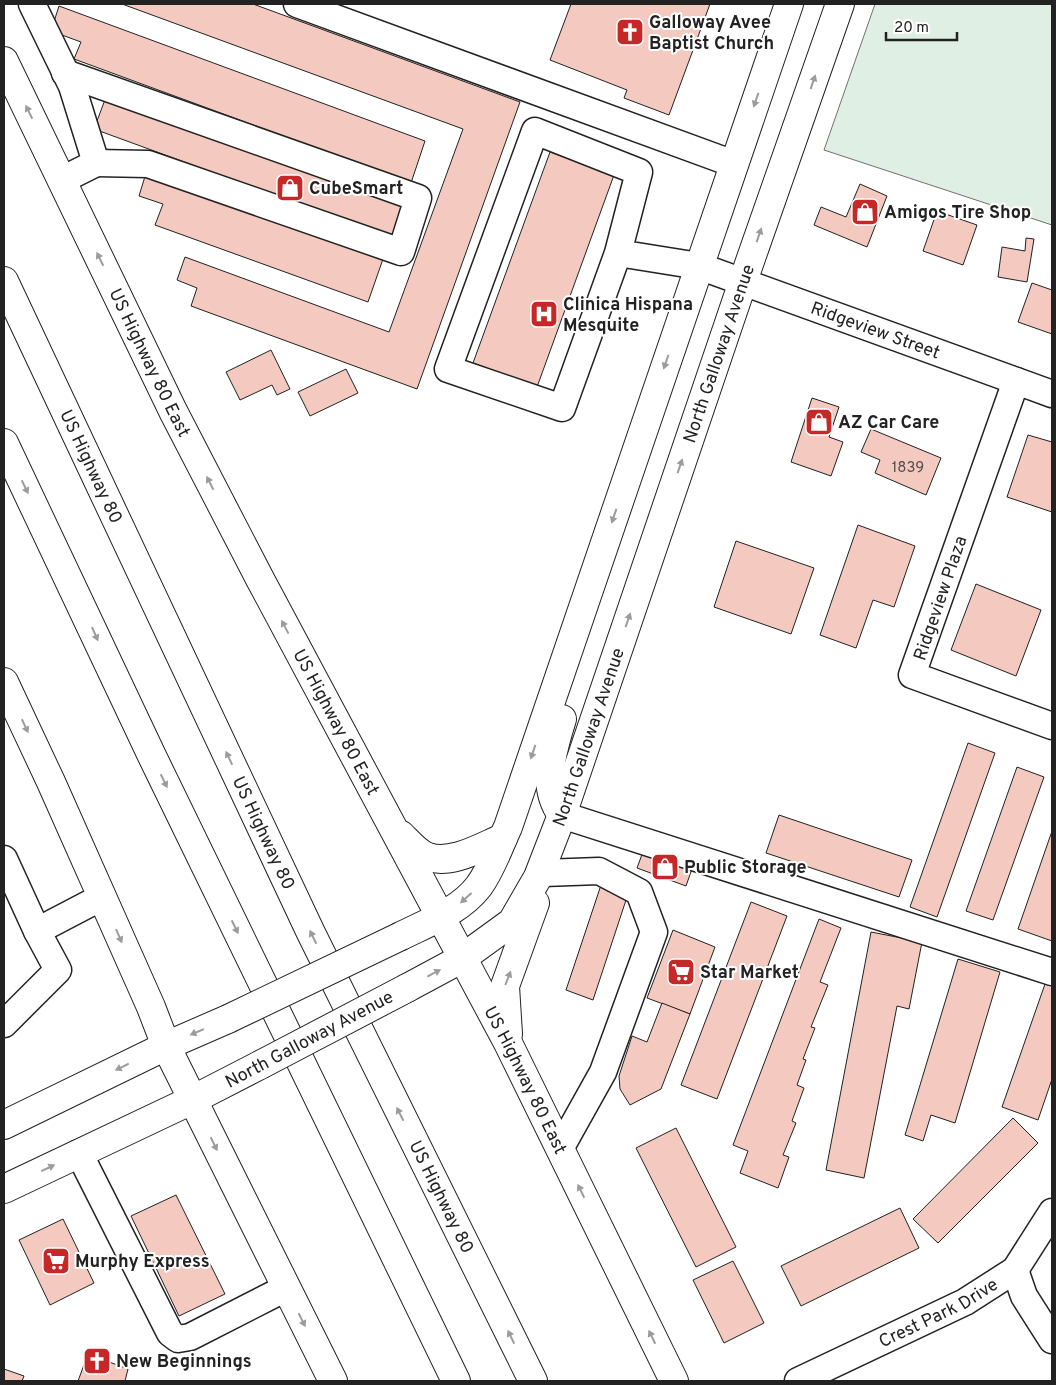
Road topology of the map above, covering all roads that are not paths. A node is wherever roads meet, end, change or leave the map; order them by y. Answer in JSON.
{"nodes":[{"id":1,"x":32,"y":4,"type":"edge"},
{"id":2,"x":297,"y":4,"type":"edge"},
{"id":3,"x":789,"y":4,"type":"edge"},
{"id":4,"x":840,"y":4,"type":"edge"},
{"id":5,"x":4,"y":61,"type":"edge"},
{"id":6,"x":65,"y":73,"type":"junction"},
{"id":7,"x":96,"y":163,"type":"junction"},
{"id":8,"x":734,"y":164,"type":"junction"},
{"id":9,"x":62,"y":180,"type":"junction"},
{"id":10,"x":618,"y":253,"type":"junction"},
{"id":11,"x":699,"y":266,"type":"junction"},
{"id":12,"x":4,"y":281,"type":"edge"},
{"id":13,"x":743,"y":281,"type":"junction"},
{"id":14,"x":1016,"y":381,"type":"junction"},
{"id":15,"x":1052,"y":394,"type":"edge"},
{"id":16,"x":4,"y":443,"type":"edge"},
{"id":17,"x":583,"y":605,"type":"junction"},
{"id":18,"x":4,"y":682,"type":"edge"},
{"id":19,"x":1052,"y":726,"type":"edge"},
{"id":20,"x":562,"y":815,"type":"junction"},
{"id":21,"x":388,"y":821,"type":"junction"},
{"id":22,"x":503,"y":838,"type":"junction"},
{"id":23,"x":546,"y":861,"type":"junction"},
{"id":24,"x":5,"y":866,"type":"edge"},
{"id":25,"x":102,"y":897,"type":"junction"},
{"id":26,"x":440,"y":917,"type":"junction"},
{"id":27,"x":37,"y":931,"type":"junction"},
{"id":28,"x":461,"y":959,"type":"junction"},
{"id":29,"x":1052,"y":972,"type":"edge"},
{"id":30,"x":4,"y":1024,"type":"edge"},
{"id":31,"x":508,"y":1043,"type":"junction"},
{"id":32,"x":166,"y":1046,"type":"junction"},
{"id":33,"x":192,"y":1100,"type":"junction"},
{"id":34,"x":4,"y":1125,"type":"edge"},
{"id":35,"x":560,"y":1149,"type":"junction"},
{"id":36,"x":79,"y":1153,"type":"junction"},
{"id":37,"x":4,"y":1189,"type":"edge"},
{"id":38,"x":1052,"y":1212,"type":"edge"},
{"id":39,"x":1015,"y":1270,"type":"junction"},
{"id":40,"x":286,"y":1288,"type":"junction"},
{"id":41,"x":1051,"y":1335,"type":"edge"},
{"id":42,"x":331,"y":1380,"type":"edge"},
{"id":43,"x":456,"y":1381,"type":"edge"},
{"id":44,"x":533,"y":1381,"type":"edge"},
{"id":45,"x":674,"y":1381,"type":"edge"},
{"id":46,"x":798,"y":1381,"type":"edge"}],
"edges":[{"from":1,"to":6,"type":"street"},
{"from":2,"to":8,"type":"street"},
{"from":3,"to":8,"type":"main road","one_way":true},
{"from":13,"to":4,"type":"main road","name":"North Galloway Avenue","one_way":true},
{"from":9,"to":5,"type":"main road","name":"US Highway 80 East","one_way":true},
{"from":6,"to":7,"type":"street"},
{"from":6,"to":7,"type":"street"},
{"from":7,"to":9,"type":"street"},
{"from":8,"to":11,"type":"main road"},
{"from":21,"to":9,"type":"main road","name":"US Highway 80 East","one_way":true},
{"from":10,"to":10,"type":"street"},
{"from":10,"to":11,"type":"street","name":"Ridgeview Street"},
{"from":11,"to":13,"type":"street","name":"Ridgeview Street"},
{"from":11,"to":17,"type":"main road","one_way":true},
{"from":44,"to":12,"type":"main road","name":"US Highway 80","one_way":true},
{"from":13,"to":14,"type":"street","name":"Ridgeview Street"},
{"from":20,"to":13,"type":"main road","name":"North Galloway Avenue","one_way":true},
{"from":14,"to":15,"type":"street","name":"Ridgeview Street"},
{"from":14,"to":19,"type":"street","name":"Ridgeview Plaza"},
{"from":16,"to":43,"type":"main road","one_way":true},
{"from":17,"to":20,"type":"main road"},
{"from":17,"to":22,"type":"main road","one_way":true},
{"from":18,"to":25,"type":"main road","one_way":true},
{"from":20,"to":23,"type":"main road","name":"North Galloway Avenue"},
{"from":20,"to":29,"type":"street"},
{"from":21,"to":22,"type":"main road"},
{"from":21,"to":26,"type":"main road","name":"US Highway 80 East"},
{"from":22,"to":26,"type":"main road","one_way":true},
{"from":23,"to":28,"type":"main road","name":"North Galloway Avenue"},
{"from":31,"to":23,"type":"main road","one_way":true},
{"from":23,"to":35,"type":"street"},
{"from":24,"to":27,"type":"street"},
{"from":25,"to":27,"type":"street"},
{"from":25,"to":32,"type":"main road","one_way":true},
{"from":26,"to":28,"type":"main road","name":"US Highway 80 East"},
{"from":26,"to":32,"type":"main road","one_way":true,"bridge":true},
{"from":27,"to":30,"type":"street"},
{"from":28,"to":31,"type":"main road","name":"US Highway 80 East"},
{"from":33,"to":28,"type":"main road","name":"North Galloway Avenue","one_way":true,"bridge":true},
{"from":31,"to":35,"type":"main road","name":"US Highway 80 East"},
{"from":32,"to":33,"type":"main road"},
{"from":32,"to":34,"type":"main road","one_way":true},
{"from":33,"to":36,"type":"main road","name":"North Galloway Avenue"},
{"from":33,"to":40,"type":"main road","one_way":true},
{"from":45,"to":35,"type":"main road","name":"US Highway 80 East","one_way":true},
{"from":37,"to":36,"type":"main road","name":"North Galloway Avenue","one_way":true},
{"from":36,"to":40,"type":"street"},
{"from":38,"to":39,"type":"street","name":"Crest Park Drive"},
{"from":39,"to":41,"type":"street"},
{"from":39,"to":46,"type":"street","name":"Crest Park Drive"},
{"from":40,"to":42,"type":"main road","one_way":true}]}
